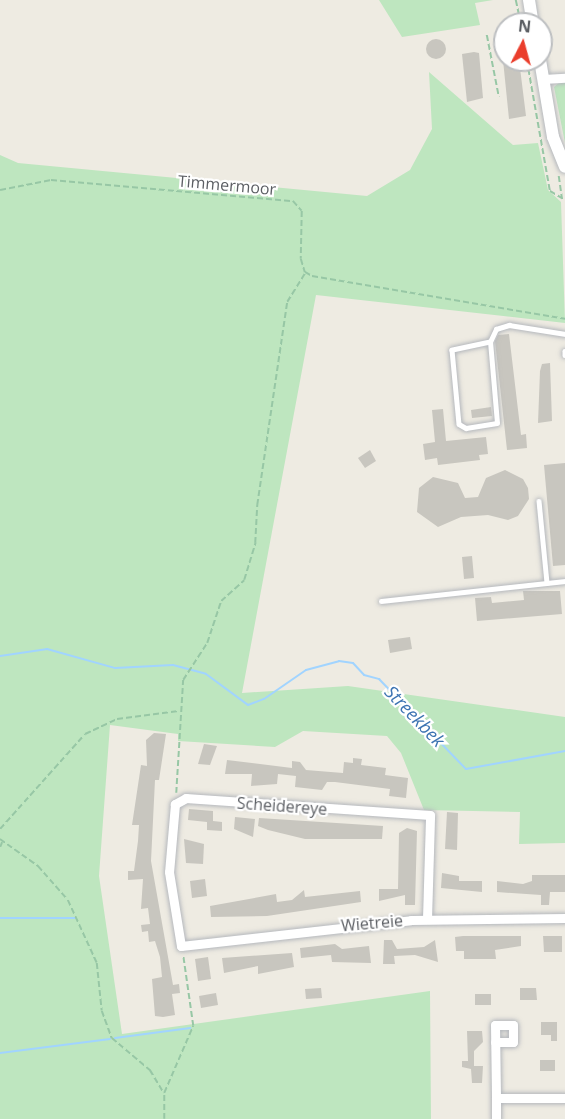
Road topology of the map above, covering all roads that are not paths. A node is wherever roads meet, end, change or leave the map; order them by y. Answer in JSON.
{"nodes":[{"id":1,"x":543,"y":72,"type":"edge"},
{"id":2,"x":565,"y":78,"type":"edge"},
{"id":3,"x":543,"y":79,"type":"junction"},
{"id":4,"x":565,"y":167,"type":"edge"},
{"id":5,"x":565,"y":334,"type":"edge"},
{"id":6,"x":490,"y":342,"type":"junction"},
{"id":7,"x":539,"y":501,"type":"dead end"},
{"id":8,"x":565,"y":581,"type":"edge"},
{"id":9,"x":547,"y":583,"type":"junction"},
{"id":10,"x":381,"y":601,"type":"dead end"},
{"id":11,"x":565,"y":918,"type":"edge"},
{"id":12,"x":428,"y":919,"type":"junction"},
{"id":13,"x":181,"y":946,"type":"joint"},
{"id":14,"x":495,"y":1042,"type":"dead end"},
{"id":15,"x":496,"y":1098,"type":"junction"},
{"id":16,"x":565,"y":1098,"type":"edge"},
{"id":17,"x":496,"y":1119,"type":"edge"}],
"edges":[{"from":1,"to":3,"type":"main road"},
{"from":2,"to":3,"type":"street"},
{"from":3,"to":4,"type":"main road"},
{"from":5,"to":6,"type":"lane"},
{"from":6,"to":6,"type":"lane"},
{"from":7,"to":9,"type":"lane"},
{"from":8,"to":9,"type":"lane"},
{"from":9,"to":10,"type":"lane"},
{"from":11,"to":12,"type":"street","name":"Wietreie"},
{"from":12,"to":13,"type":"street","name":"Wietreie"},
{"from":12,"to":13,"type":"street","name":"Scheidereye"},
{"from":14,"to":15,"type":"street"},
{"from":15,"to":16,"type":"street"},
{"from":15,"to":17,"type":"street"}]}
